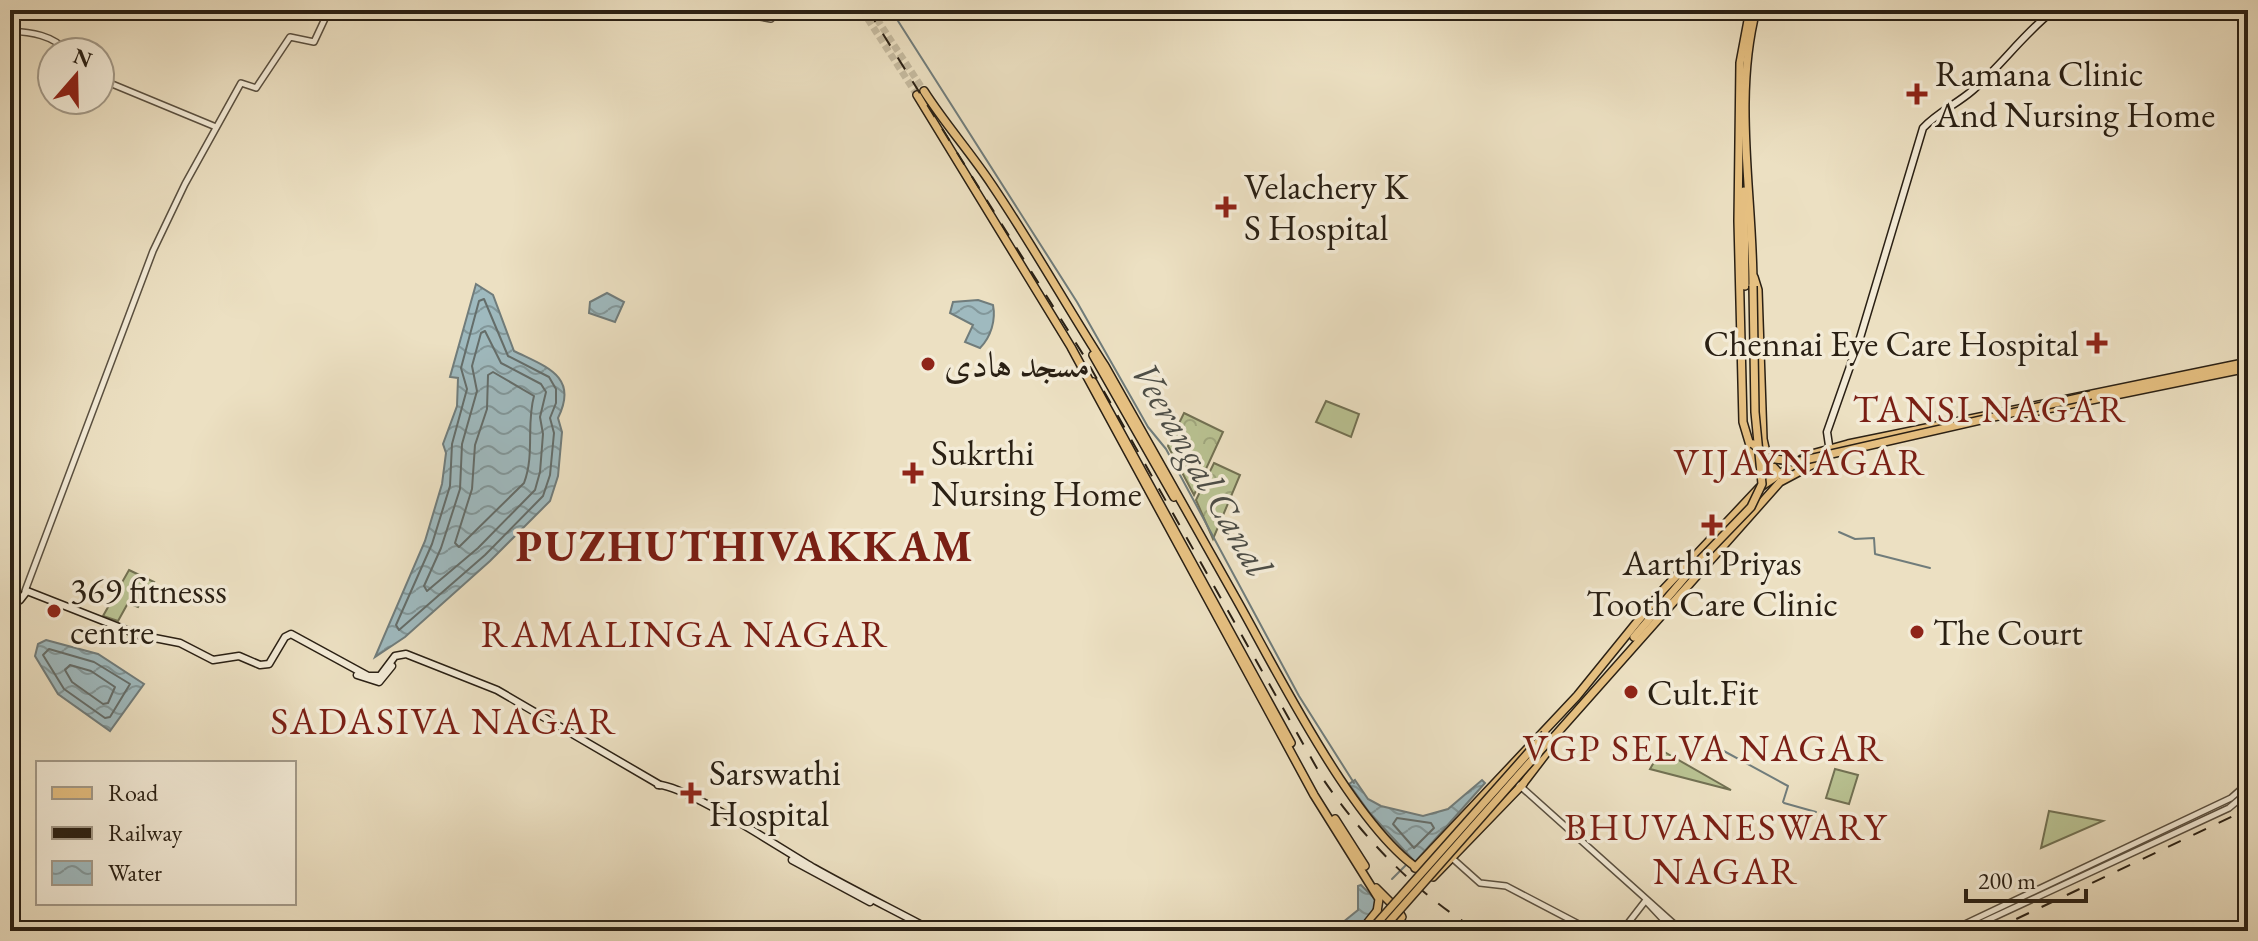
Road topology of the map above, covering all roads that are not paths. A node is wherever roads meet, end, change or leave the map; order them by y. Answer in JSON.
{"nodes":[{"id":1,"x":329,"y":10,"type":"edge"},
{"id":2,"x":721,"y":10,"type":"edge"},
{"id":3,"x":777,"y":10,"type":"edge"},
{"id":4,"x":1750,"y":10,"type":"edge"},
{"id":5,"x":1756,"y":10,"type":"edge"},
{"id":6,"x":2054,"y":10,"type":"edge"},
{"id":7,"x":10,"y":31,"type":"edge"},
{"id":8,"x":42,"y":36,"type":"edge"},
{"id":9,"x":116,"y":86,"type":"edge"},
{"id":10,"x":920,"y":93,"type":"tunnel mouth"},
{"id":11,"x":932,"y":112,"type":"junction"},
{"id":12,"x":216,"y":127,"type":"junction"},
{"id":13,"x":1739,"y":127,"type":"junction"},
{"id":14,"x":1753,"y":275,"type":"junction"},
{"id":15,"x":1086,"y":343,"type":"junction"},
{"id":16,"x":1072,"y":349,"type":"junction"},
{"id":17,"x":2248,"y":365,"type":"edge"},
{"id":18,"x":2123,"y":393,"type":"junction"},
{"id":19,"x":2106,"y":396,"type":"junction"},
{"id":20,"x":1830,"y":452,"type":"junction"},
{"id":21,"x":1781,"y":470,"type":"junction"},
{"id":22,"x":1754,"y":492,"type":"junction"},
{"id":23,"x":1735,"y":513,"type":"junction"},
{"id":24,"x":1745,"y":521,"type":"junction"},
{"id":25,"x":25,"y":591,"type":"junction"},
{"id":26,"x":10,"y":594,"type":"edge"},
{"id":27,"x":1618,"y":662,"type":"junction"},
{"id":28,"x":1550,"y":725,"type":"junction"},
{"id":29,"x":1549,"y":738,"type":"junction"},
{"id":30,"x":2248,"y":783,"type":"edge"},
{"id":31,"x":1521,"y":785,"type":"junction"},
{"id":32,"x":2248,"y":792,"type":"edge"},
{"id":33,"x":713,"y":808,"type":"junction"},
{"id":34,"x":1453,"y":860,"type":"junction"},
{"id":35,"x":1413,"y":867,"type":"junction"},
{"id":36,"x":1382,"y":898,"type":"junction"},
{"id":37,"x":1646,"y":900,"type":"junction"},
{"id":38,"x":1391,"y":903,"type":"junction"},
{"id":39,"x":1377,"y":912,"type":"junction"},
{"id":40,"x":926,"y":931,"type":"edge"},
{"id":41,"x":933,"y":931,"type":"edge"},
{"id":42,"x":1361,"y":931,"type":"edge"},
{"id":43,"x":1370,"y":931,"type":"edge"},
{"id":44,"x":1381,"y":931,"type":"edge"},
{"id":45,"x":1392,"y":931,"type":"edge"},
{"id":46,"x":1592,"y":931,"type":"edge"},
{"id":47,"x":1622,"y":931,"type":"edge"},
{"id":48,"x":1674,"y":931,"type":"edge"},
{"id":49,"x":1682,"y":931,"type":"edge"},
{"id":50,"x":1950,"y":931,"type":"edge"},
{"id":51,"x":1964,"y":931,"type":"edge"}],
"edges":[{"from":1,"to":12,"type":"street"},
{"from":2,"to":3,"type":"street"},
{"from":4,"to":13,"type":"main road"},
{"from":5,"to":14,"type":"main road"},
{"from":6,"to":20,"type":"main road"},
{"from":7,"to":8,"type":"street"},
{"from":9,"to":12,"type":"street"},
{"from":10,"to":11,"type":"main road"},
{"from":11,"to":15,"type":"main road"},
{"from":11,"to":16,"type":"main road"},
{"from":12,"to":25,"type":"street"},
{"from":13,"to":19,"type":"main road","bridge":true},
{"from":13,"to":22,"type":"main road"},
{"from":14,"to":21,"type":"main road"},
{"from":14,"to":27,"type":"main road","bridge":true},
{"from":15,"to":16,"type":"main road"},
{"from":15,"to":35,"type":"main road"},
{"from":16,"to":36,"type":"main road"},
{"from":17,"to":18,"type":"main road"},
{"from":18,"to":19,"type":"main road"},
{"from":18,"to":20,"type":"main road"},
{"from":19,"to":20,"type":"main road"},
{"from":20,"to":21,"type":"main road"},
{"from":20,"to":24,"type":"main road"},
{"from":21,"to":22,"type":"main road"},
{"from":22,"to":23,"type":"main road"},
{"from":23,"to":24,"type":"main road"},
{"from":23,"to":28,"type":"main road"},
{"from":24,"to":27,"type":"main road"},
{"from":25,"to":26,"type":"main road"},
{"from":25,"to":33,"type":"main road"},
{"from":27,"to":29,"type":"main road"},
{"from":28,"to":29,"type":"main road"},
{"from":28,"to":35,"type":"main road"},
{"from":29,"to":31,"type":"main road"},
{"from":29,"to":43,"type":"main road","bridge":true},
{"from":29,"to":44,"type":"main road","bridge":true},
{"from":30,"to":50,"type":"street"},
{"from":31,"to":34,"type":"main road"},
{"from":31,"to":37,"type":"street"},
{"from":32,"to":51,"type":"street"},
{"from":33,"to":40,"type":"main road"},
{"from":33,"to":41,"type":"main road"},
{"from":34,"to":35,"type":"main road"},
{"from":34,"to":46,"type":"street"},
{"from":36,"to":38,"type":"main road"},
{"from":36,"to":39,"type":"main road"},
{"from":37,"to":47,"type":"street"},
{"from":37,"to":48,"type":"street"},
{"from":37,"to":49,"type":"street"},
{"from":38,"to":39,"type":"main road"},
{"from":38,"to":45,"type":"main road"},
{"from":39,"to":42,"type":"main road"}]}
